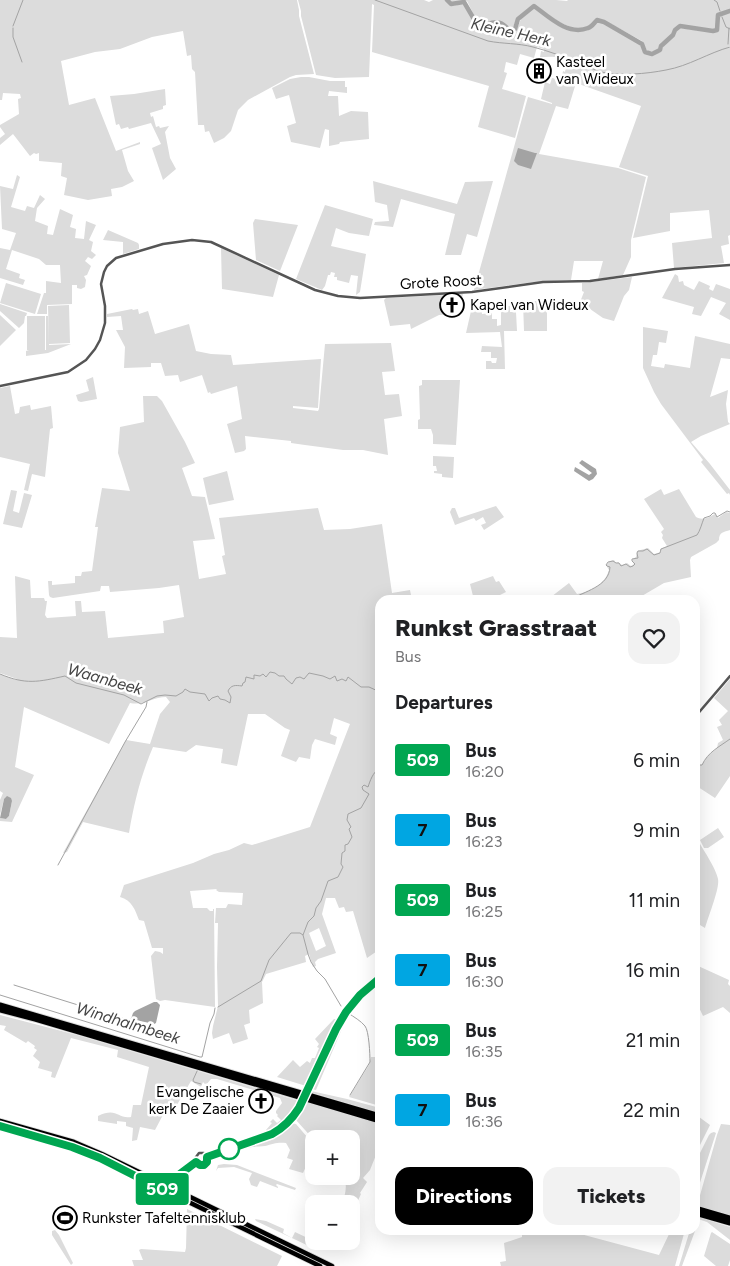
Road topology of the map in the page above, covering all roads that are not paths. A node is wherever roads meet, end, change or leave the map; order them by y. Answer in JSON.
{"nodes":[{"id":1,"x":730,"y":264,"type":"edge"},
{"id":2,"x":0,"y":386,"type":"edge"},
{"id":3,"x":730,"y":676,"type":"edge"},
{"id":4,"x":700,"y":711,"type":"edge"},
{"id":5,"x":375,"y":982,"type":"edge"},
{"id":6,"x":0,"y":1005,"type":"edge"},
{"id":7,"x":0,"y":1010,"type":"edge"},
{"id":8,"x":375,"y":1115,"type":"edge"},
{"id":9,"x":375,"y":1120,"type":"edge"},
{"id":10,"x":0,"y":1121,"type":"edge"},
{"id":11,"x":0,"y":1126,"type":"edge"},
{"id":12,"x":207,"y":1157,"type":"junction"},
{"id":13,"x":196,"y":1162,"type":"junction"},
{"id":14,"x":165,"y":1188,"type":"junction"},
{"id":15,"x":700,"y":1209,"type":"edge"},
{"id":16,"x":700,"y":1214,"type":"edge"},
{"id":17,"x":730,"y":1218,"type":"edge"},
{"id":18,"x":730,"y":1223,"type":"edge"},
{"id":19,"x":320,"y":1266,"type":"edge"},
{"id":20,"x":332,"y":1266,"type":"edge"}],
"edges":[{"from":1,"to":2,"type":"street","name":"Grote Roost"},
{"from":3,"to":4,"type":"street"},
{"from":5,"to":12,"type":"street","bridge":true},
{"from":6,"to":8,"type":"highway"},
{"from":7,"to":9,"type":"highway"},
{"from":10,"to":14,"type":"highway"},
{"from":11,"to":14,"type":"highway"},
{"from":12,"to":13,"type":"street"},
{"from":12,"to":13,"type":"street"},
{"from":13,"to":14,"type":"street"},
{"from":14,"to":19,"type":"highway"},
{"from":14,"to":20,"type":"highway"},
{"from":15,"to":17,"type":"highway"},
{"from":16,"to":18,"type":"highway"}]}
